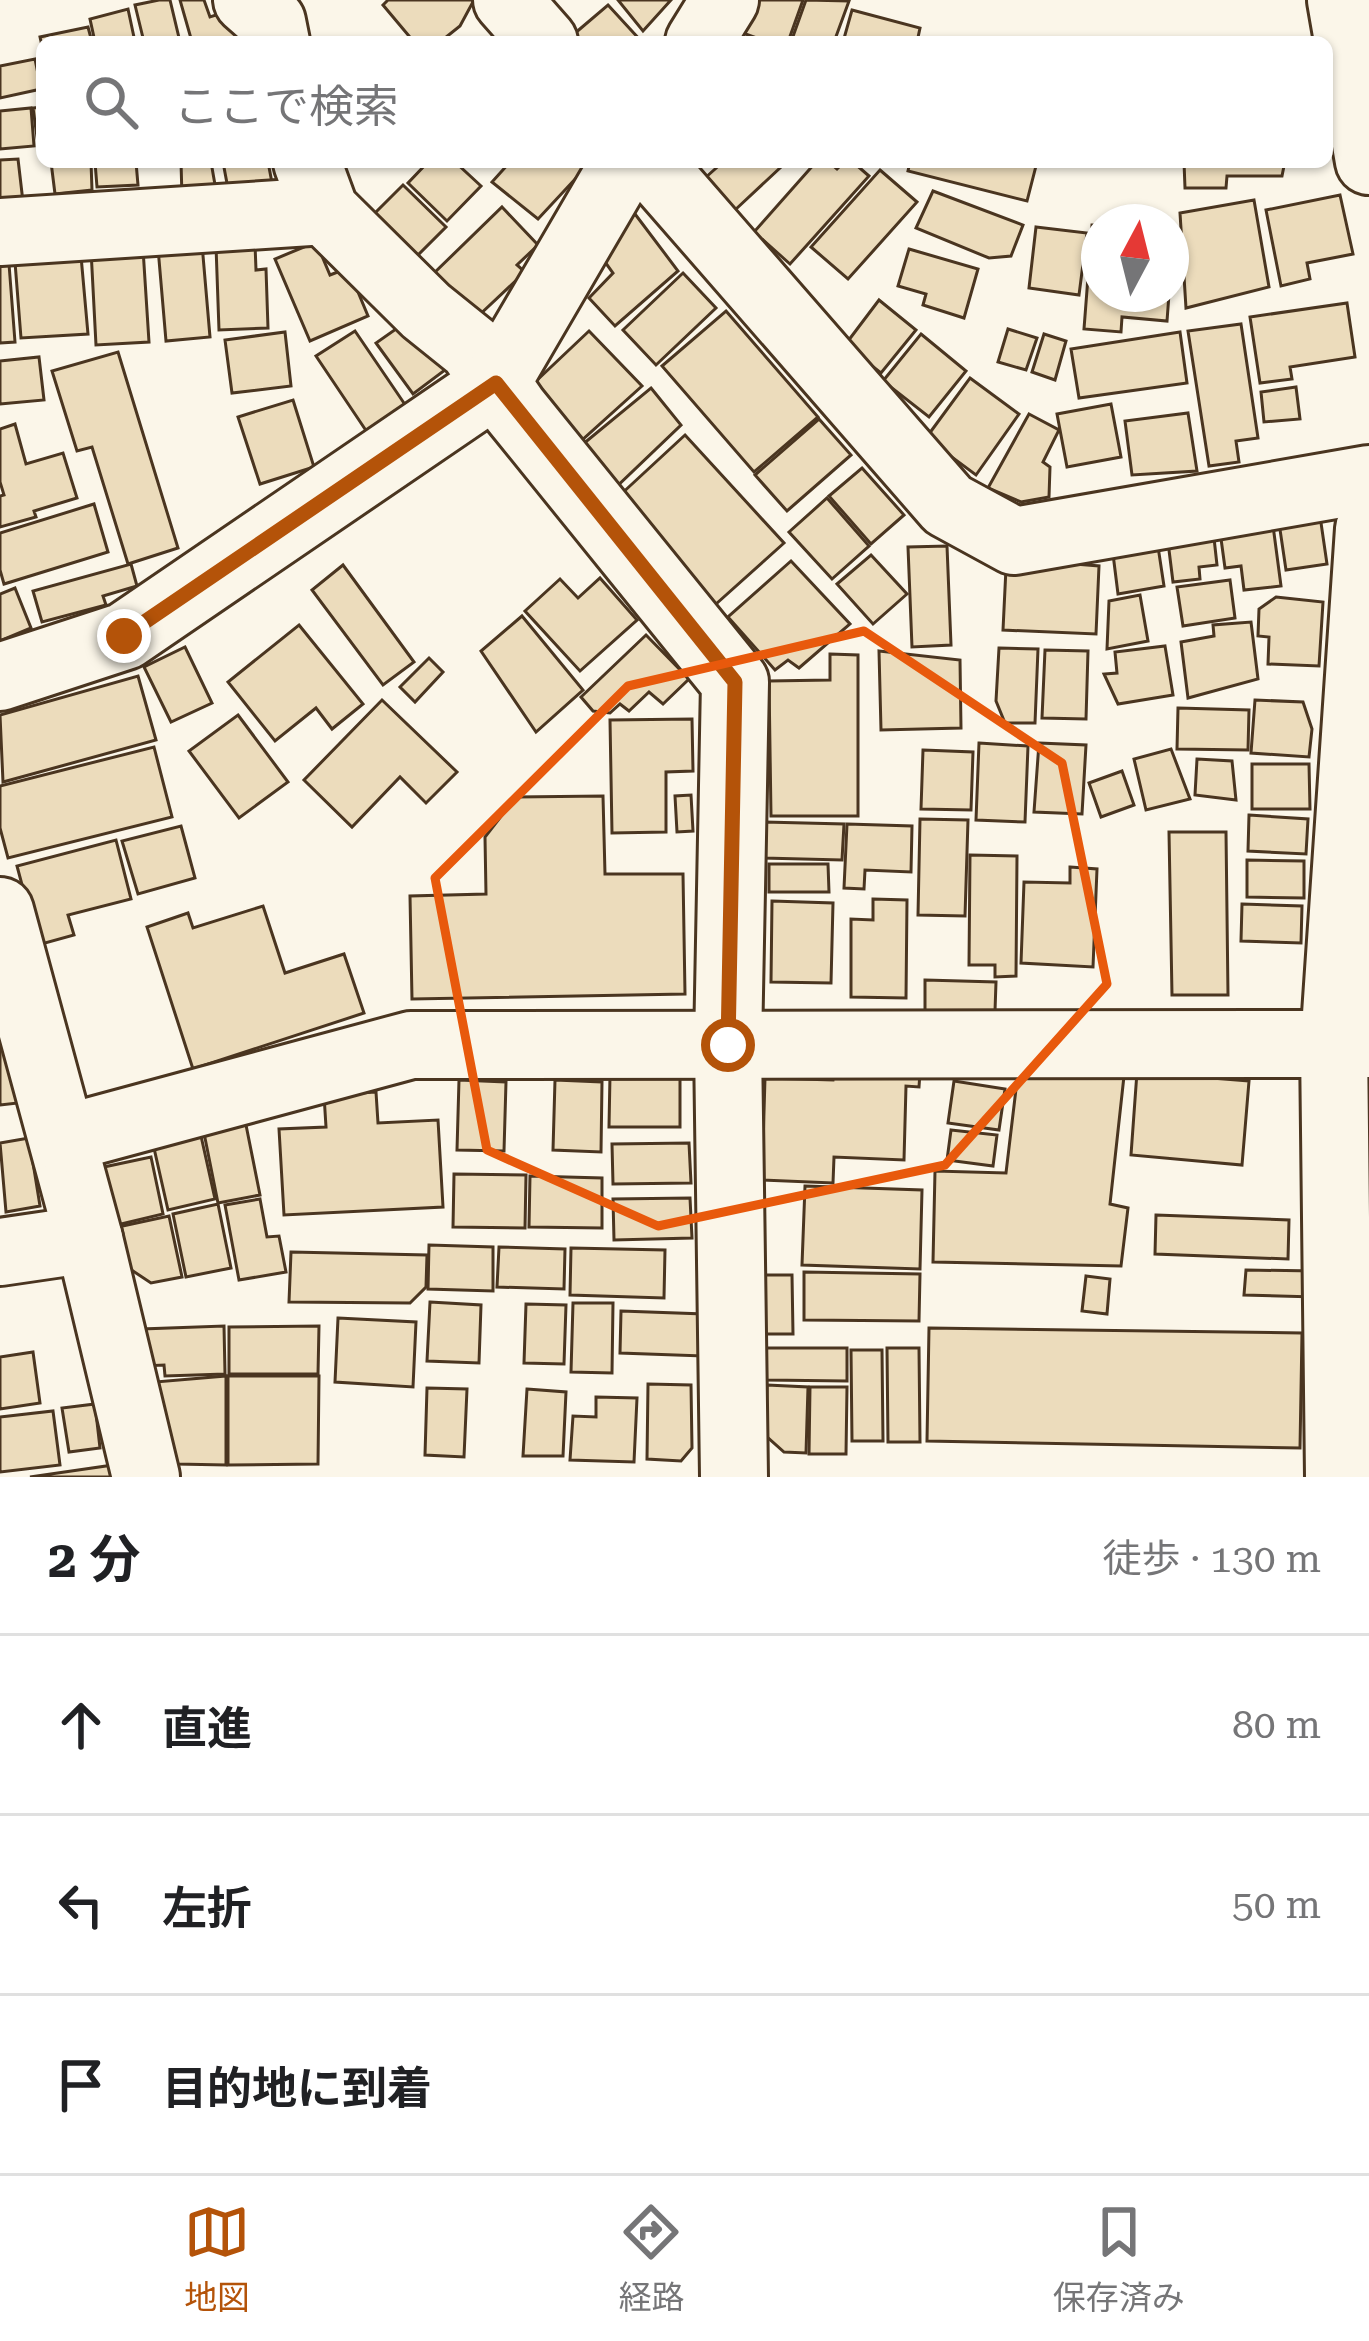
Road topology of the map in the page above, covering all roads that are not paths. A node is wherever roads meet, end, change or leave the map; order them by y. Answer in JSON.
{"nodes":[{"id":1,"x":247,"y":0,"type":"edge"},
{"id":2,"x":507,"y":0,"type":"edge"},
{"id":3,"x":725,"y":0,"type":"edge"},
{"id":4,"x":1341,"y":0,"type":"edge"},
{"id":5,"x":275,"y":36,"type":"edge"},
{"id":6,"x":539,"y":36,"type":"edge"},
{"id":7,"x":703,"y":36,"type":"edge"},
{"id":8,"x":1369,"y":161,"type":"edge"},
{"id":9,"x":621,"y":168,"type":"edge"},
{"id":10,"x":654,"y":168,"type":"edge"},
{"id":11,"x":316,"y":187,"type":"edge"},
{"id":12,"x":0,"y":232,"type":"edge"},
{"id":13,"x":496,"y":383,"type":"junction"},
{"id":14,"x":1369,"y":479,"type":"edge"},
{"id":15,"x":1369,"y":529,"type":"edge"},
{"id":16,"x":0,"y":676,"type":"edge"},
{"id":17,"x":0,"y":911,"type":"edge"},
{"id":18,"x":1352,"y":1044,"type":"edge"},
{"id":19,"x":728,"y":1045,"type":"junction"},
{"id":20,"x":63,"y":1139,"type":"junction"},
{"id":21,"x":89,"y":1239,"type":"junction"},
{"id":22,"x":0,"y":1252,"type":"edge"},
{"id":23,"x":146,"y":1477,"type":"edge"},
{"id":24,"x":734,"y":1477,"type":"edge"},
{"id":25,"x":1339,"y":1477,"type":"edge"}],
"edges":[{"from":1,"to":5,"type":"street"},
{"from":2,"to":6,"type":"street"},
{"from":3,"to":7,"type":"street"},
{"from":4,"to":8,"type":"street"},
{"from":9,"to":13,"type":"street"},
{"from":10,"to":14,"type":"street"},
{"from":11,"to":12,"type":"street"},
{"from":11,"to":13,"type":"street"},
{"from":13,"to":16,"type":"street"},
{"from":13,"to":19,"type":"street"},
{"from":15,"to":18,"type":"street"},
{"from":17,"to":20,"type":"street"},
{"from":18,"to":19,"type":"street"},
{"from":18,"to":25,"type":"street"},
{"from":19,"to":20,"type":"street"},
{"from":19,"to":24,"type":"street"},
{"from":20,"to":21,"type":"street"},
{"from":21,"to":22,"type":"street"},
{"from":21,"to":23,"type":"street"}]}
